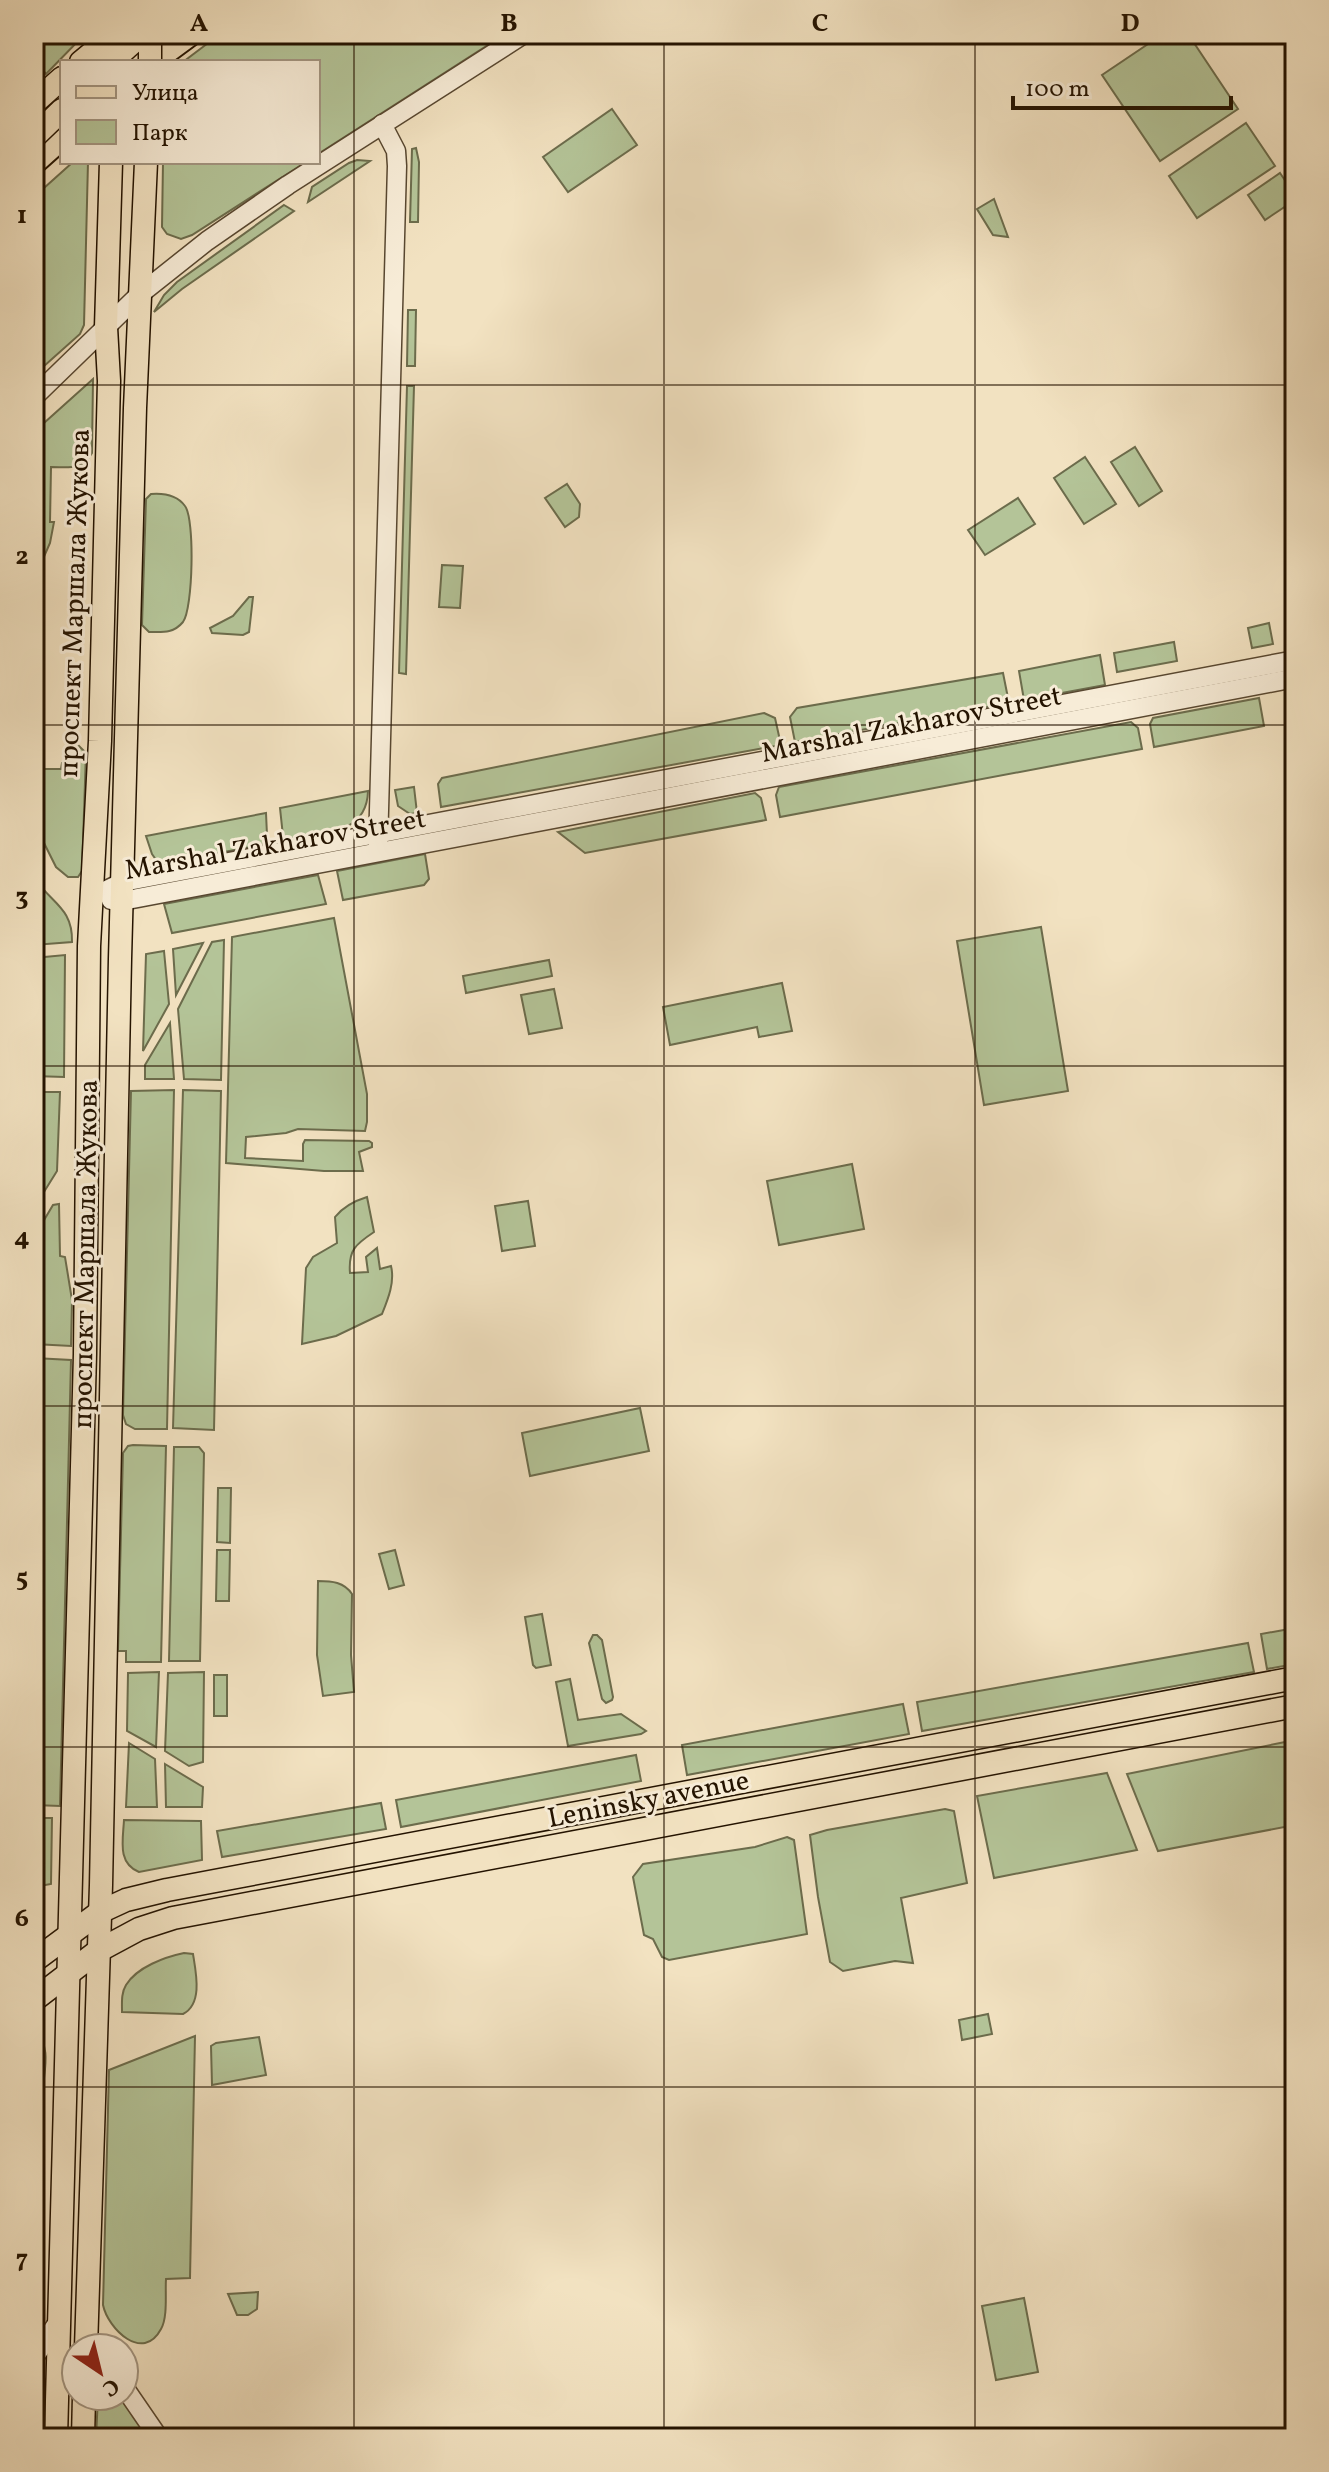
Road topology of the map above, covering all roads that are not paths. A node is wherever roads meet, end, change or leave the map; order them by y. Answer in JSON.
{"nodes":[{"id":1,"x":114,"y":34,"type":"edge"},
{"id":2,"x":142,"y":34,"type":"edge"},
{"id":3,"x":150,"y":34,"type":"edge"},
{"id":4,"x":524,"y":34,"type":"edge"},
{"id":5,"x":83,"y":60,"type":"edge"},
{"id":6,"x":112,"y":60,"type":"edge"},
{"id":7,"x":114,"y":60,"type":"edge"},
{"id":8,"x":150,"y":60,"type":"edge"},
{"id":9,"x":60,"y":80,"type":"edge"},
{"id":10,"x":34,"y":103,"type":"edge"},
{"id":11,"x":60,"y":112,"type":"edge"},
{"id":12,"x":382,"y":124,"type":"junction"},
{"id":13,"x":34,"y":137,"type":"edge"},
{"id":14,"x":111,"y":164,"type":"edge"},
{"id":15,"x":146,"y":164,"type":"edge"},
{"id":16,"x":131,"y":303,"type":"junction"},
{"id":17,"x":106,"y":327,"type":"junction"},
{"id":18,"x":34,"y":397,"type":"edge"},
{"id":19,"x":1295,"y":660,"type":"edge"},
{"id":20,"x":1295,"y":678,"type":"edge"},
{"id":21,"x":378,"y":843,"type":"junction"},
{"id":22,"x":123,"y":892,"type":"junction"},
{"id":23,"x":92,"y":897,"type":"junction"},
{"id":24,"x":1295,"y":1678,"type":"edge"},
{"id":25,"x":1295,"y":1706,"type":"edge"},
{"id":26,"x":100,"y":1912,"type":"junction"},
{"id":27,"x":71,"y":1934,"type":"junction"},
{"id":28,"x":98,"y":1951,"type":"junction"},
{"id":29,"x":34,"y":1961,"type":"edge"},
{"id":30,"x":70,"y":1973,"type":"junction"},
{"id":31,"x":34,"y":2000,"type":"edge"},
{"id":32,"x":58,"y":2322,"type":"junction"},
{"id":33,"x":89,"y":2332,"type":"edge"},
{"id":34,"x":34,"y":2358,"type":"edge"},
{"id":35,"x":140,"y":2410,"type":"edge"},
{"id":36,"x":84,"y":2412,"type":"edge"},
{"id":37,"x":56,"y":2438,"type":"edge"},
{"id":38,"x":83,"y":2438,"type":"edge"},
{"id":39,"x":159,"y":2438,"type":"edge"}],
"edges":[{"from":1,"to":5,"type":"main road"},
{"from":1,"to":6,"type":"main road"},
{"from":2,"to":7,"type":"main road"},
{"from":3,"to":8,"type":"main road"},
{"from":4,"to":12,"type":"street"},
{"from":9,"to":10,"type":"main road"},
{"from":11,"to":13,"type":"main road"},
{"from":12,"to":16,"type":"street"},
{"from":12,"to":21,"type":"street"},
{"from":14,"to":17,"type":"main road","name":"проспект Маршала Жукова"},
{"from":15,"to":16,"type":"main road","name":"проспект Маршала Жукова"},
{"from":16,"to":17,"type":"street"},
{"from":16,"to":22,"type":"main road","name":"проспект Маршала Жукова"},
{"from":17,"to":18,"type":"street"},
{"from":17,"to":23,"type":"main road","name":"проспект Маршала Жукова"},
{"from":19,"to":21,"type":"street","name":"Marshal Zakharov Street"},
{"from":20,"to":21,"type":"street","name":"Marshal Zakharov Street"},
{"from":21,"to":22,"type":"street","name":"Marshal Zakharov Street"},
{"from":22,"to":23,"type":"street","name":"Marshal Zakharov Street"},
{"from":22,"to":26,"type":"main road","name":"проспект Маршала Жукова"},
{"from":23,"to":27,"type":"main road","name":"проспект Маршала Жукова"},
{"from":24,"to":26,"type":"main road","name":"Leninsky avenue"},
{"from":25,"to":28,"type":"main road","name":"Leninsky avenue"},
{"from":26,"to":27,"type":"main road","name":"Leninsky avenue"},
{"from":26,"to":28,"type":"main road","name":"проспект Маршала Жукова"},
{"from":27,"to":29,"type":"main road","name":"Leninsky avenue"},
{"from":27,"to":30,"type":"main road","name":"проспект Маршала Жукова"},
{"from":28,"to":30,"type":"main road","name":"Leninsky avenue"},
{"from":28,"to":33,"type":"main road","name":"проспект Маршала Жукова"},
{"from":30,"to":31,"type":"main road","name":"Leninsky avenue"},
{"from":30,"to":32,"type":"main road","name":"проспект Маршала Жукова"},
{"from":32,"to":34,"type":"street"},
{"from":32,"to":37,"type":"main road","name":"проспект Маршала Жукова"},
{"from":35,"to":39,"type":"street"},
{"from":36,"to":38,"type":"main road"}]}
